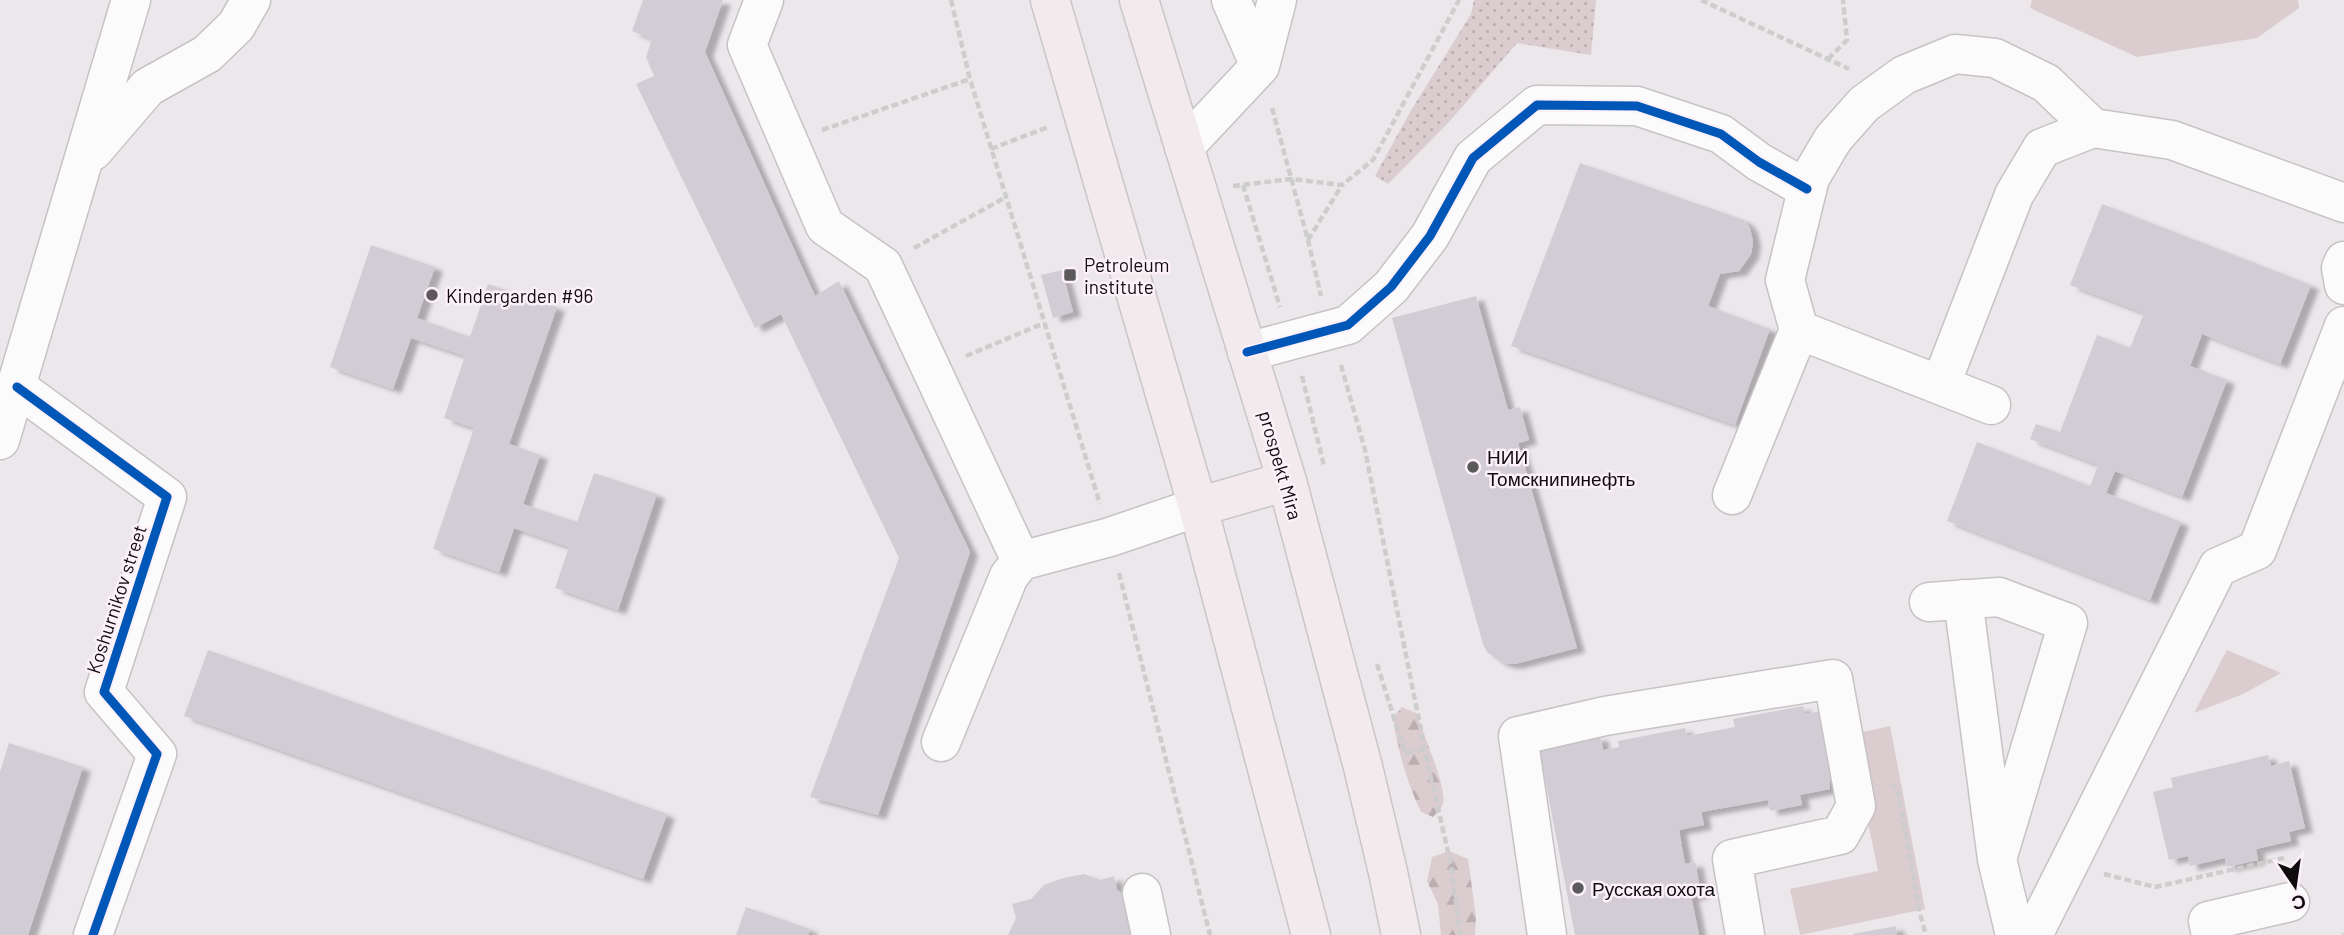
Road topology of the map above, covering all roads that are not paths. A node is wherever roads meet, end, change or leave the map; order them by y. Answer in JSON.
{"nodes":[{"id":1,"x":131,"y":0,"type":"edge"},
{"id":2,"x":251,"y":0,"type":"edge"},
{"id":3,"x":764,"y":0,"type":"edge"},
{"id":4,"x":1050,"y":0,"type":"edge"},
{"id":5,"x":1139,"y":0,"type":"edge"},
{"id":6,"x":1231,"y":0,"type":"edge"},
{"id":7,"x":1277,"y":0,"type":"edge"},
{"id":8,"x":1260,"y":66,"type":"junction"},
{"id":9,"x":2092,"y":128,"type":"junction"},
{"id":10,"x":1184,"y":147,"type":"junction"},
{"id":11,"x":83,"y":164,"type":"junction"},
{"id":12,"x":1807,"y":189,"type":"junction"},
{"id":13,"x":2344,"y":202,"type":"edge"},
{"id":14,"x":2344,"y":261,"type":"edge"},
{"id":15,"x":2344,"y":285,"type":"edge"},
{"id":16,"x":2344,"y":326,"type":"edge"},
{"id":17,"x":1799,"y":330,"type":"junction"},
{"id":18,"x":1247,"y":352,"type":"junction"},
{"id":19,"x":1941,"y":384,"type":"junction"},
{"id":20,"x":17,"y":387,"type":"junction"},
{"id":21,"x":1991,"y":405,"type":"dead end"},
{"id":22,"x":0,"y":440,"type":"edge"},
{"id":23,"x":1287,"y":481,"type":"junction"},
{"id":24,"x":1732,"y":495,"type":"dead end"},
{"id":25,"x":1198,"y":507,"type":"junction"},
{"id":26,"x":1021,"y":561,"type":"junction"},
{"id":27,"x":941,"y":742,"type":"dead end"},
{"id":28,"x":1997,"y":859,"type":"junction"},
{"id":29,"x":1142,"y":893,"type":"dead end"},
{"id":30,"x":2290,"y":902,"type":"dead end"},
{"id":31,"x":93,"y":935,"type":"edge"},
{"id":32,"x":1151,"y":935,"type":"edge"},
{"id":33,"x":1311,"y":935,"type":"edge"},
{"id":34,"x":1401,"y":935,"type":"edge"},
{"id":35,"x":1547,"y":935,"type":"edge"},
{"id":36,"x":1745,"y":935,"type":"edge"},
{"id":37,"x":2015,"y":935,"type":"edge"},
{"id":38,"x":2033,"y":935,"type":"edge"},
{"id":39,"x":2211,"y":935,"type":"edge"}],
"edges":[{"from":1,"to":11,"type":"street"},
{"from":2,"to":11,"type":"street"},
{"from":3,"to":26,"type":"street"},
{"from":4,"to":25,"type":"main road"},
{"from":5,"to":10,"type":"main road","name":"prospekt Mira"},
{"from":6,"to":8,"type":"street"},
{"from":7,"to":8,"type":"street"},
{"from":8,"to":10,"type":"street"},
{"from":9,"to":12,"type":"street"},
{"from":9,"to":13,"type":"street"},
{"from":9,"to":19,"type":"street"},
{"from":10,"to":18,"type":"main road","name":"prospekt Mira"},
{"from":11,"to":20,"type":"street"},
{"from":12,"to":17,"type":"street"},
{"from":12,"to":18,"type":"street"},
{"from":14,"to":15,"type":"street"},
{"from":16,"to":38,"type":"street"},
{"from":17,"to":19,"type":"street"},
{"from":17,"to":24,"type":"street"},
{"from":18,"to":23,"type":"main road","name":"prospekt Mira"},
{"from":19,"to":21,"type":"street"},
{"from":20,"to":22,"type":"street"},
{"from":20,"to":31,"type":"street","name":"Koshurnikov street"},
{"from":23,"to":25,"type":"main road"},
{"from":23,"to":34,"type":"main road","name":"prospekt Mira"},
{"from":25,"to":26,"type":"street"},
{"from":25,"to":33,"type":"main road"},
{"from":26,"to":27,"type":"street"},
{"from":28,"to":28,"type":"street"},
{"from":28,"to":37,"type":"street"},
{"from":29,"to":32,"type":"street"},
{"from":30,"to":39,"type":"street"},
{"from":35,"to":36,"type":"street"}]}
